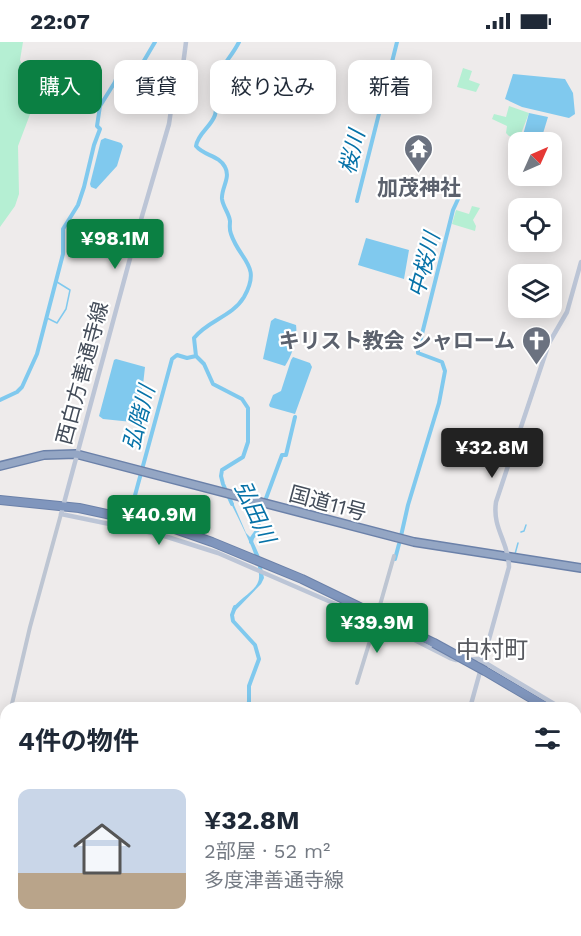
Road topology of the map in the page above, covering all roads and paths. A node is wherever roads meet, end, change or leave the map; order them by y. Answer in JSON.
{"nodes":[{"id":1,"x":186,"y":42,"type":"edge"},
{"id":2,"x":581,"y":262,"type":"edge"},
{"id":3,"x":76,"y":454,"type":"junction"},
{"id":4,"x":0,"y":466,"type":"edge"},
{"id":5,"x":0,"y":501,"type":"edge"},
{"id":6,"x":64,"y":503,"type":"dead end"},
{"id":7,"x":61,"y":513,"type":"joint"},
{"id":8,"x":394,"y":556,"type":"dead end"},
{"id":9,"x":509,"y":557,"type":"junction"},
{"id":10,"x":263,"y":568,"type":"junction"},
{"id":11,"x":581,"y":570,"type":"edge"},
{"id":12,"x":378,"y":612,"type":"dead end"},
{"id":13,"x":376,"y":621,"type":"junction"},
{"id":14,"x":484,"y":661,"type":"junction"},
{"id":15,"x":485,"y":673,"type":"junction"},
{"id":16,"x":357,"y":683,"type":"dead end"},
{"id":17,"x":12,"y":702,"type":"edge"},
{"id":18,"x":472,"y":702,"type":"edge"},
{"id":19,"x":532,"y":702,"type":"edge"},
{"id":20,"x":537,"y":702,"type":"edge"},
{"id":21,"x":551,"y":702,"type":"edge"}],
"edges":[{"from":1,"to":3,"type":"main road","name":"西白方善通寺線"},
{"from":2,"to":9,"type":"main road"},
{"from":3,"to":4,"type":"highway","name":"国道11号"},
{"from":3,"to":6,"type":"main road","name":"西白方善通寺線"},
{"from":3,"to":9,"type":"highway","name":"国道11号"},
{"from":5,"to":10,"type":"highway"},
{"from":7,"to":10,"type":"main road"},
{"from":7,"to":17,"type":"street"},
{"from":8,"to":12,"type":"street"},
{"from":9,"to":11,"type":"highway","name":"国道11号"},
{"from":9,"to":14,"type":"main road"},
{"from":10,"to":13,"type":"main road"},
{"from":10,"to":15,"type":"highway","bridge":true},
{"from":13,"to":14,"type":"main road"},
{"from":13,"to":16,"type":"street"},
{"from":14,"to":18,"type":"main road"},
{"from":14,"to":21,"type":"main road"},
{"from":15,"to":19,"type":"highway"},
{"from":15,"to":20,"type":"highway"}]}
